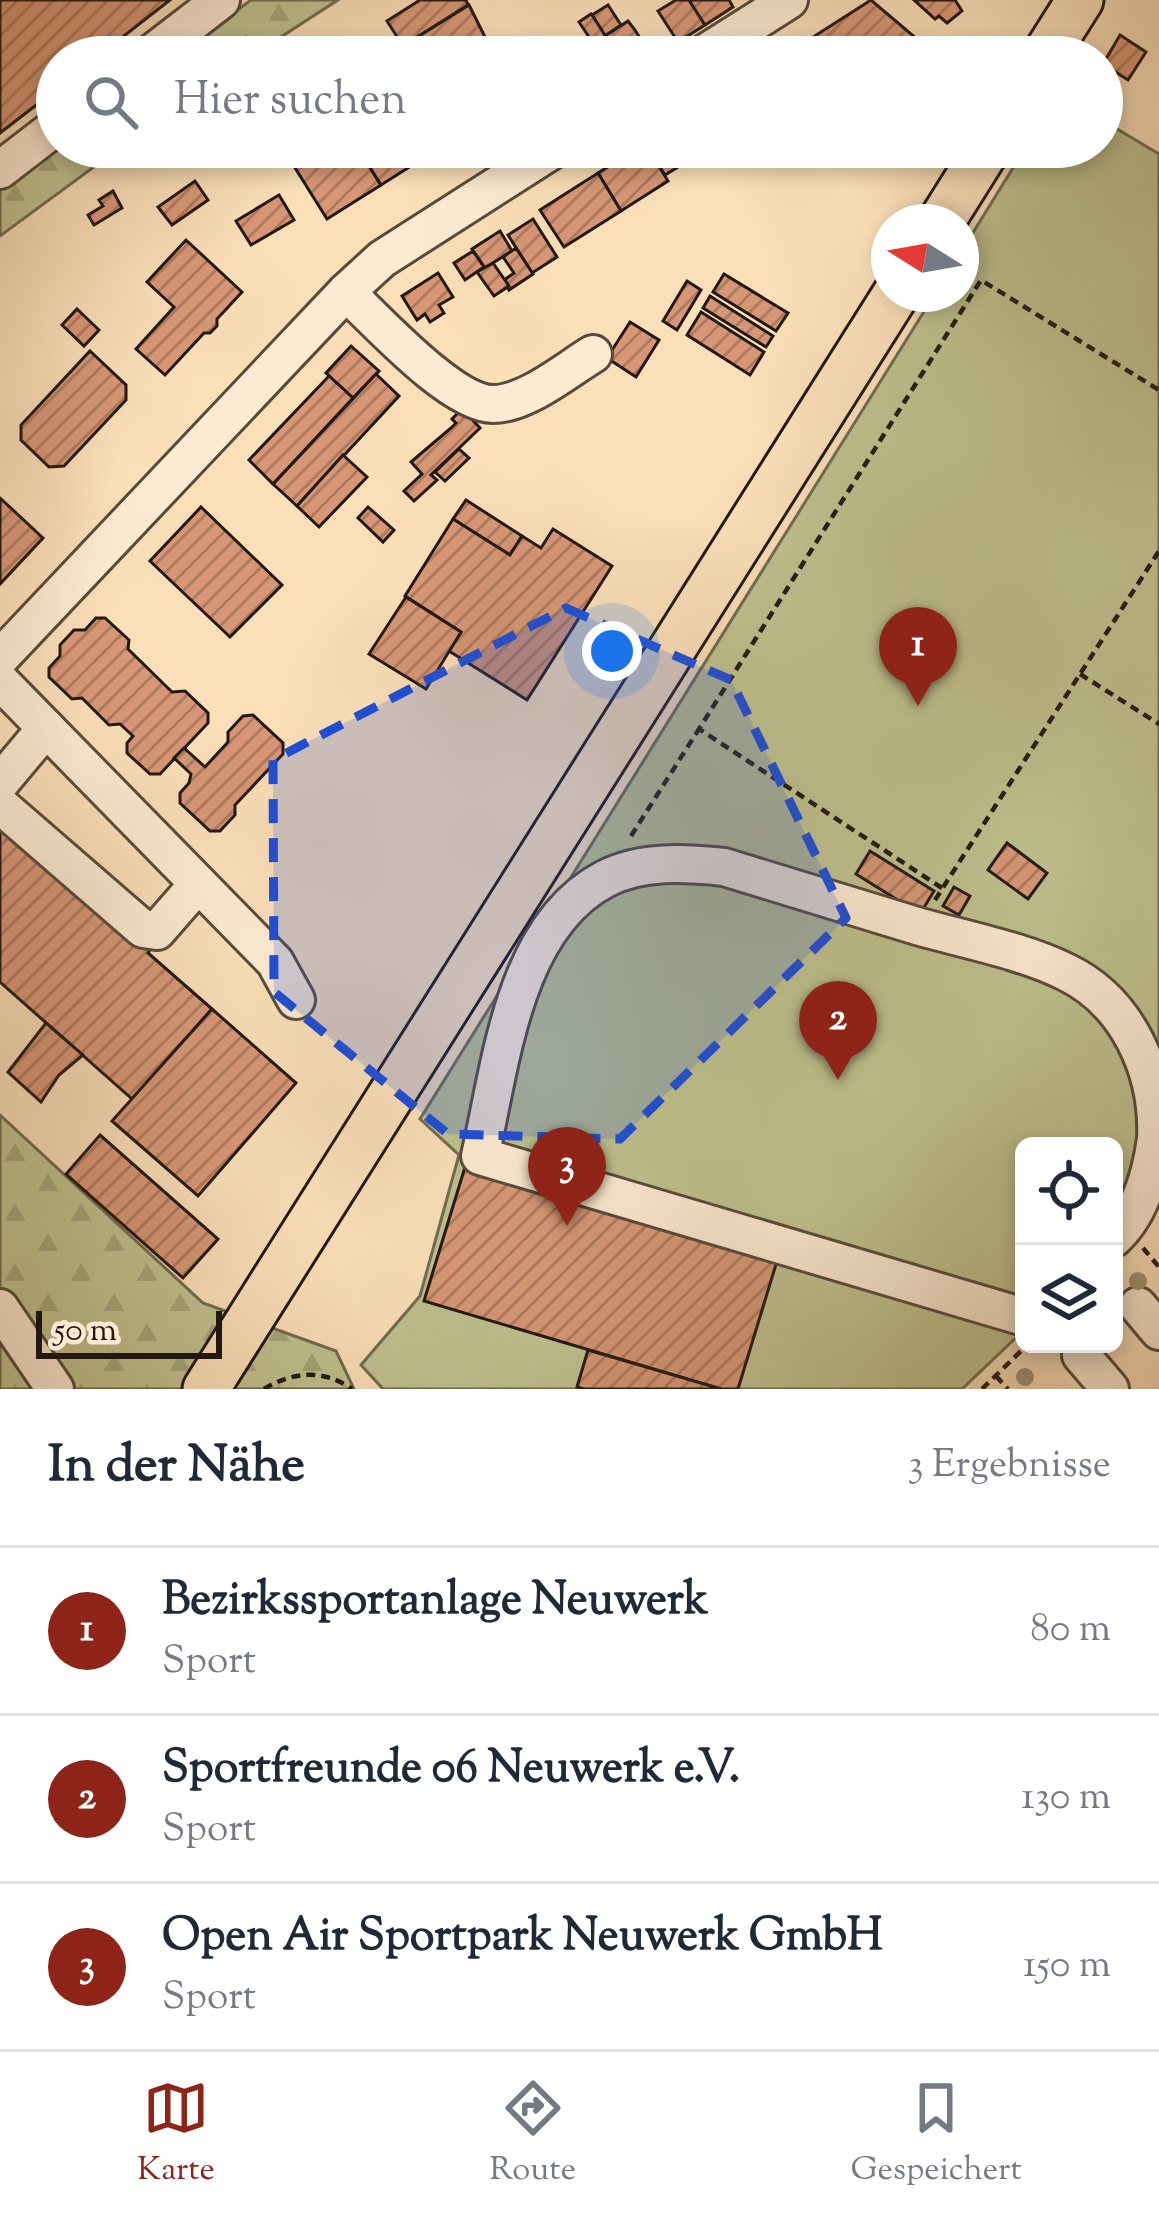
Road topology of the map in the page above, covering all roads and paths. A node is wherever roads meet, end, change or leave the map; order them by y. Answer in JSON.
{"nodes":[{"id":1,"x":221,"y":0,"type":"edge"},
{"id":2,"x":789,"y":0,"type":"edge"},
{"id":3,"x":1080,"y":0,"type":"edge"},
{"id":4,"x":174,"y":36,"type":"edge"},
{"id":5,"x":732,"y":36,"type":"edge"},
{"id":6,"x":1057,"y":36,"type":"edge"},
{"id":7,"x":36,"y":142,"type":"edge"},
{"id":8,"x":524,"y":168,"type":"edge"},
{"id":9,"x":975,"y":168,"type":"edge"},
{"id":10,"x":0,"y":170,"type":"edge"},
{"id":11,"x":952,"y":204,"type":"edge"},
{"id":12,"x":346,"y":292,"type":"junction"},
{"id":13,"x":885,"y":312,"type":"edge"},
{"id":14,"x":593,"y":354,"type":"dead end"},
{"id":15,"x":1159,"y":390,"type":"edge"},
{"id":16,"x":1159,"y":551,"type":"edge"},
{"id":17,"x":0,"y":658,"type":"edge"},
{"id":18,"x":1080,"y":674,"type":"junction"},
{"id":19,"x":0,"y":681,"type":"edge"},
{"id":20,"x":1159,"y":724,"type":"edge"},
{"id":21,"x":46,"y":728,"type":"junction"},
{"id":22,"x":699,"y":729,"type":"junction"},
{"id":23,"x":0,"y":784,"type":"edge"},
{"id":24,"x":0,"y":805,"type":"edge"},
{"id":25,"x":605,"y":879,"type":"junction"},
{"id":26,"x":198,"y":884,"type":"junction"},
{"id":27,"x":296,"y":1000,"type":"dead end"},
{"id":28,"x":1158,"y":1088,"type":"edge"},
{"id":29,"x":1125,"y":1239,"type":"edge"},
{"id":30,"x":1159,"y":1267,"type":"edge"},
{"id":31,"x":0,"y":1309,"type":"edge"},
{"id":32,"x":1015,"y":1314,"type":"edge"},
{"id":33,"x":1019,"y":1353,"type":"edge"},
{"id":34,"x":1081,"y":1355,"type":"dead end"},
{"id":35,"x":996,"y":1376,"type":"junction"},
{"id":36,"x":55,"y":1389,"type":"edge"},
{"id":37,"x":206,"y":1389,"type":"edge"},
{"id":38,"x":264,"y":1389,"type":"edge"},
{"id":39,"x":352,"y":1389,"type":"edge"},
{"id":40,"x":982,"y":1389,"type":"edge"},
{"id":41,"x":1008,"y":1389,"type":"edge"},
{"id":42,"x":1110,"y":1389,"type":"edge"}],
"edges":[{"from":1,"to":4,"type":"street"},
{"from":2,"to":5,"type":"street"},
{"from":3,"to":6,"type":"main road"},
{"from":7,"to":10,"type":"street"},
{"from":8,"to":12,"type":"street"},
{"from":9,"to":11,"type":"main road"},
{"from":12,"to":14,"type":"street"},
{"from":12,"to":17,"type":"street"},
{"from":13,"to":37,"type":"main road"},
{"from":15,"to":22,"type":"path"},
{"from":16,"to":18,"type":"path"},
{"from":18,"to":20,"type":"path"},
{"from":18,"to":22,"type":"path"},
{"from":19,"to":21,"type":"street"},
{"from":21,"to":23,"type":"street"},
{"from":21,"to":26,"type":"street"},
{"from":22,"to":25,"type":"path"},
{"from":24,"to":26,"type":"street"},
{"from":25,"to":28,"type":"street"},
{"from":25,"to":32,"type":"street"},
{"from":26,"to":27,"type":"street"},
{"from":28,"to":29,"type":"street"},
{"from":29,"to":30,"type":"path"},
{"from":31,"to":36,"type":"street"},
{"from":33,"to":35,"type":"path"},
{"from":34,"to":42,"type":"street"},
{"from":35,"to":40,"type":"path"},
{"from":35,"to":41,"type":"path"},
{"from":38,"to":39,"type":"path"}]}
